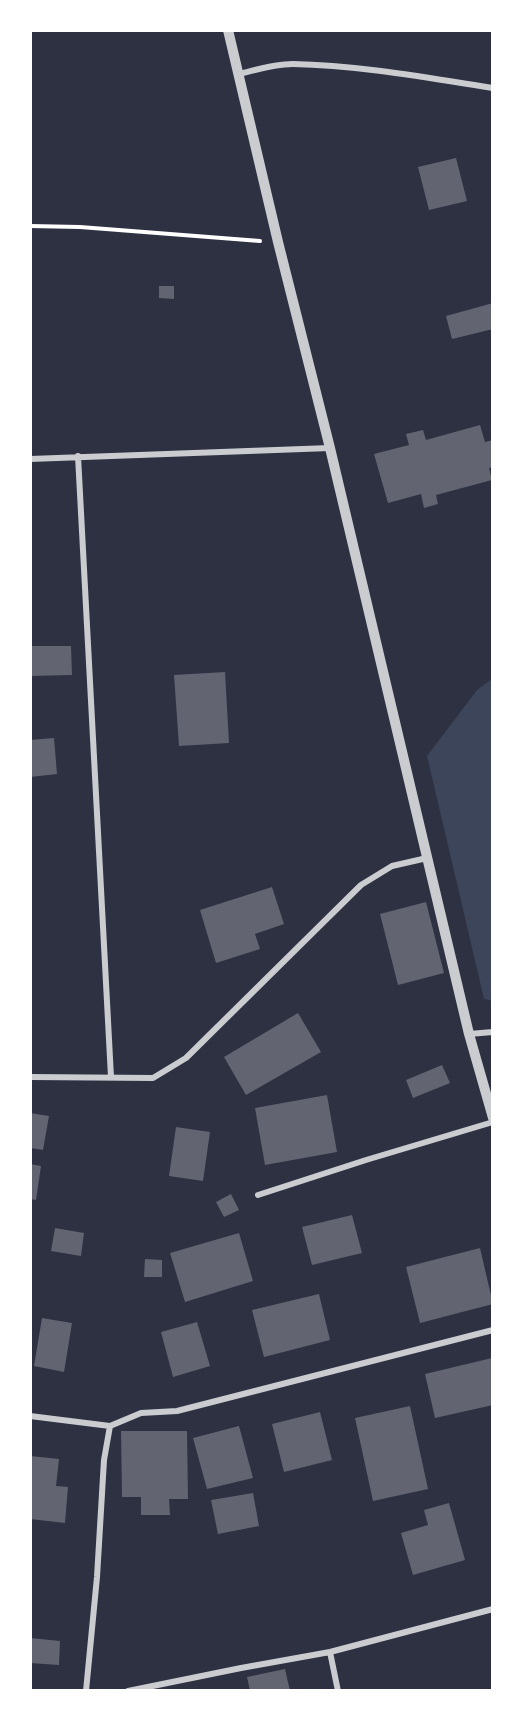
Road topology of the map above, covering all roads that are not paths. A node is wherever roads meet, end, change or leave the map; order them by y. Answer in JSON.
{"nodes":[{"id":1,"x":228,"y":30,"type":"edge"},
{"id":2,"x":239,"y":74,"type":"junction"},
{"id":3,"x":493,"y":88,"type":"edge"},
{"id":4,"x":330,"y":448,"type":"junction"},
{"id":5,"x":78,"y":456,"type":"junction"},
{"id":6,"x":30,"y":459,"type":"edge"},
{"id":7,"x":427,"y":858,"type":"junction"},
{"id":8,"x":493,"y":1032,"type":"edge"},
{"id":9,"x":469,"y":1034,"type":"junction"},
{"id":10,"x":30,"y":1077,"type":"edge"},
{"id":11,"x":111,"y":1077,"type":"junction"},
{"id":12,"x":493,"y":1120,"type":"edge"},
{"id":13,"x":258,"y":1195,"type":"dead end"},
{"id":14,"x":493,"y":1330,"type":"edge"},
{"id":15,"x":30,"y":1416,"type":"edge"},
{"id":16,"x":110,"y":1426,"type":"junction"},
{"id":17,"x":493,"y":1609,"type":"edge"},
{"id":18,"x":330,"y":1652,"type":"junction"},
{"id":19,"x":86,"y":1691,"type":"edge"},
{"id":20,"x":128,"y":1691,"type":"edge"},
{"id":21,"x":338,"y":1691,"type":"edge"}],
"edges":[{"from":1,"to":2,"type":"street"},
{"from":2,"to":3,"type":"street"},
{"from":2,"to":4,"type":"street"},
{"from":4,"to":5,"type":"street"},
{"from":4,"to":7,"type":"street"},
{"from":5,"to":6,"type":"street"},
{"from":5,"to":11,"type":"street"},
{"from":7,"to":9,"type":"street"},
{"from":7,"to":11,"type":"street"},
{"from":8,"to":9,"type":"street"},
{"from":9,"to":12,"type":"street"},
{"from":10,"to":11,"type":"street"},
{"from":12,"to":13,"type":"street"},
{"from":14,"to":16,"type":"street"},
{"from":15,"to":16,"type":"street"},
{"from":16,"to":19,"type":"street"},
{"from":17,"to":18,"type":"street"},
{"from":18,"to":20,"type":"street"},
{"from":18,"to":21,"type":"street"}]}
